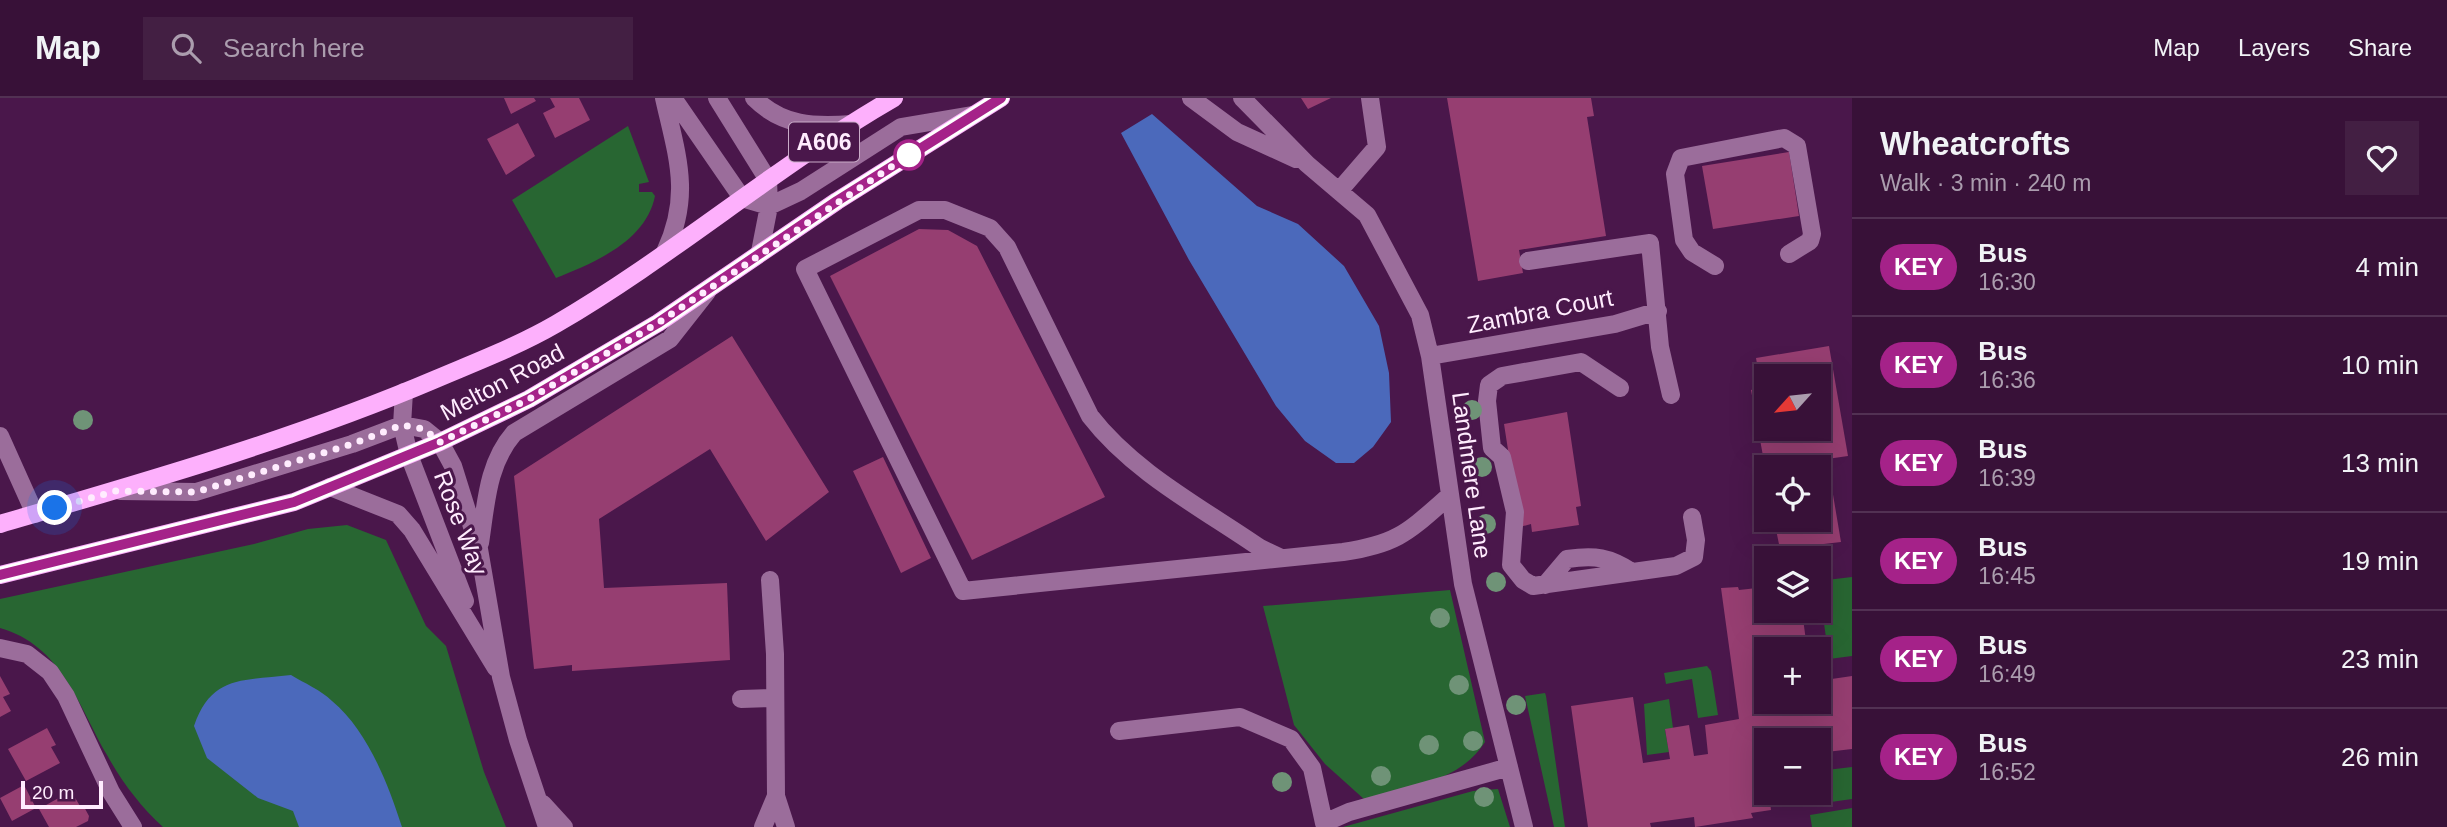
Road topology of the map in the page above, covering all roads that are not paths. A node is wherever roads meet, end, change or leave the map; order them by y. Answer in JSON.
{"nodes":[{"id":1,"x":664,"y":98,"type":"edge"},
{"id":2,"x":673,"y":98,"type":"edge"},
{"id":3,"x":717,"y":98,"type":"edge"},
{"id":4,"x":754,"y":98,"type":"edge"},
{"id":5,"x":894,"y":98,"type":"edge"},
{"id":6,"x":1001,"y":98,"type":"edge"},
{"id":7,"x":1191,"y":98,"type":"edge"},
{"id":8,"x":1214,"y":98,"type":"edge"},
{"id":9,"x":1242,"y":98,"type":"edge"},
{"id":10,"x":1370,"y":98,"type":"edge"},
{"id":11,"x":972,"y":115,"type":"junction"},
{"id":12,"x":852,"y":124,"type":"junction"},
{"id":13,"x":1237,"y":132,"type":"junction"},
{"id":14,"x":1307,"y":164,"type":"junction"},
{"id":15,"x":768,"y":180,"type":"junction"},
{"id":16,"x":1339,"y":191,"type":"junction"},
{"id":17,"x":742,"y":198,"type":"junction"},
{"id":18,"x":769,"y":206,"type":"junction"},
{"id":19,"x":666,"y":252,"type":"junction"},
{"id":20,"x":760,"y":252,"type":"junction"},
{"id":21,"x":1790,"y":254,"type":"dead end"},
{"id":22,"x":1528,"y":261,"type":"dead end"},
{"id":23,"x":1715,"y":267,"type":"dead end"},
{"id":24,"x":711,"y":286,"type":"junction"},
{"id":25,"x":1658,"y":311,"type":"junction"},
{"id":26,"x":1430,"y":356,"type":"junction"},
{"id":27,"x":1620,"y":388,"type":"dead end"},
{"id":28,"x":404,"y":392,"type":"junction"},
{"id":29,"x":1671,"y":395,"type":"dead end"},
{"id":30,"x":402,"y":425,"type":"junction"},
{"id":31,"x":0,"y":436,"type":"edge"},
{"id":32,"x":440,"y":442,"type":"junction"},
{"id":33,"x":408,"y":455,"type":"junction"},
{"id":34,"x":330,"y":487,"type":"junction"},
{"id":35,"x":116,"y":491,"type":"junction"},
{"id":36,"x":1449,"y":496,"type":"junction"},
{"id":37,"x":35,"y":514,"type":"junction"},
{"id":38,"x":1692,"y":517,"type":"dead end"},
{"id":39,"x":0,"y":524,"type":"edge"},
{"id":40,"x":479,"y":549,"type":"junction"},
{"id":41,"x":1281,"y":558,"type":"junction"},
{"id":42,"x":0,"y":575,"type":"edge"},
{"id":43,"x":770,"y":580,"type":"dead end"},
{"id":44,"x":478,"y":638,"type":"junction"},
{"id":45,"x":0,"y":648,"type":"edge"},
{"id":46,"x":502,"y":677,"type":"junction"},
{"id":47,"x":774,"y":698,"type":"junction"},
{"id":48,"x":741,"y":699,"type":"dead end"},
{"id":49,"x":1119,"y":731,"type":"dead end"},
{"id":50,"x":1509,"y":768,"type":"junction"},
{"id":51,"x":534,"y":793,"type":"junction"},
{"id":52,"x":776,"y":796,"type":"junction"},
{"id":53,"x":132,"y":827,"type":"edge"},
{"id":54,"x":547,"y":827,"type":"edge"},
{"id":55,"x":564,"y":827,"type":"edge"},
{"id":56,"x":763,"y":827,"type":"edge"},
{"id":57,"x":786,"y":827,"type":"edge"},
{"id":58,"x":1524,"y":827,"type":"edge"}],
"edges":[{"from":1,"to":19,"type":"street"},
{"from":2,"to":17,"type":"street"},
{"from":3,"to":15,"type":"street"},
{"from":4,"to":12,"type":"street"},
{"from":5,"to":12,"type":"main road","name":"Melton Road","number":"A606"},
{"from":6,"to":11,"type":"main road","name":"Melton Road","number":"A606"},
{"from":7,"to":13,"type":"street","name":"Landmere Lane"},
{"from":8,"to":13,"type":"street"},
{"from":9,"to":14,"type":"street","name":"Landmere Lane"},
{"from":10,"to":16,"type":"street"},
{"from":11,"to":18,"type":"street","name":"Melton Road"},
{"from":11,"to":20,"type":"main road","name":"Melton Road","number":"A606"},
{"from":12,"to":15,"type":"main road","name":"Melton Road","number":"A606"},
{"from":13,"to":14,"type":"street","name":"Landmere Lane"},
{"from":14,"to":16,"type":"street","name":"Landmere Lane"},
{"from":15,"to":17,"type":"main road","name":"Melton Road","number":"A606"},
{"from":15,"to":18,"type":"street"},
{"from":16,"to":26,"type":"street","name":"Landmere Lane"},
{"from":17,"to":18,"type":"street"},
{"from":17,"to":19,"type":"main road","name":"Melton Road","number":"A606"},
{"from":18,"to":20,"type":"street"},
{"from":19,"to":28,"type":"main road","name":"Melton Road","number":"A606"},
{"from":20,"to":24,"type":"main road","name":"Melton Road","number":"A606"},
{"from":21,"to":23,"type":"street"},
{"from":22,"to":25,"type":"street"},
{"from":24,"to":32,"type":"main road","name":"Melton Road","number":"A606"},
{"from":24,"to":40,"type":"street","name":"Rose Way"},
{"from":25,"to":26,"type":"street","name":"Zambra Court"},
{"from":25,"to":29,"type":"street"},
{"from":26,"to":36,"type":"street","name":"Landmere Lane"},
{"from":27,"to":38,"type":"street"},
{"from":28,"to":30,"type":"street","name":"Rose Way"},
{"from":28,"to":35,"type":"main road","name":"Melton Road","number":"A606"},
{"from":30,"to":32,"type":"street","name":"Rose Way"},
{"from":30,"to":33,"type":"street","name":"Rose Way"},
{"from":30,"to":35,"type":"street"},
{"from":31,"to":37,"type":"street"},
{"from":32,"to":33,"type":"main road","name":"Melton Road","number":"A606"},
{"from":32,"to":40,"type":"street","name":"Rose Way"},
{"from":33,"to":34,"type":"main road","name":"Melton Road","number":"A606"},
{"from":33,"to":44,"type":"street","name":"Rose Way"},
{"from":34,"to":42,"type":"main road","name":"Melton Road","number":"A606"},
{"from":34,"to":44,"type":"street","name":"Rose Way"},
{"from":35,"to":37,"type":"main road","name":"Melton Road","number":"A606"},
{"from":36,"to":41,"type":"street"},
{"from":36,"to":50,"type":"street","name":"Landmere Lane"},
{"from":37,"to":39,"type":"main road","name":"Melton Road","number":"A606"},
{"from":40,"to":46,"type":"street","name":"Rose Way"},
{"from":41,"to":41,"type":"street"},
{"from":43,"to":47,"type":"street"},
{"from":44,"to":46,"type":"street","name":"Rose Way"},
{"from":45,"to":53,"type":"street"},
{"from":46,"to":51,"type":"street","name":"Rose Way"},
{"from":47,"to":48,"type":"street"},
{"from":47,"to":52,"type":"street"},
{"from":49,"to":50,"type":"street"},
{"from":50,"to":58,"type":"street","name":"Landmere Lane"},
{"from":51,"to":54,"type":"street","name":"Rose Way"},
{"from":51,"to":55,"type":"street","name":"Rose Way"},
{"from":52,"to":56,"type":"street"},
{"from":52,"to":57,"type":"street"}]}
